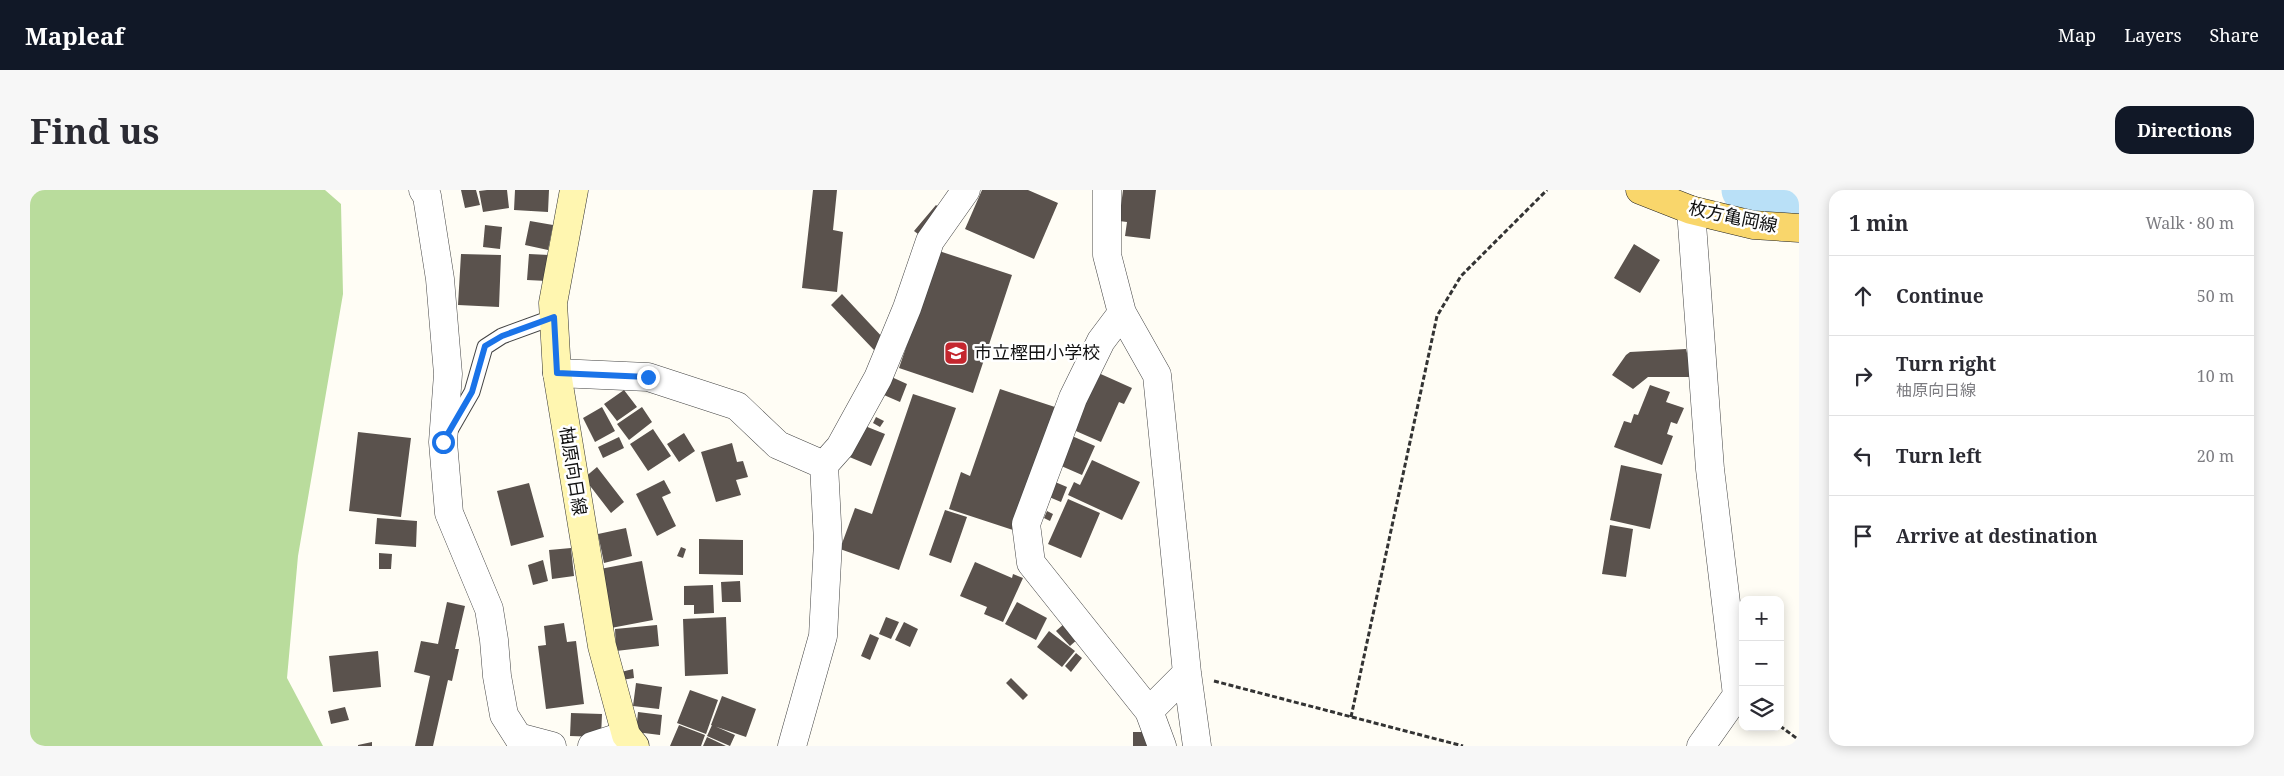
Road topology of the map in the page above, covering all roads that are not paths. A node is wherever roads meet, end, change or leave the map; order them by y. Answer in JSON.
{"nodes":[{"id":1,"x":423,"y":190,"type":"edge"},
{"id":2,"x":574,"y":190,"type":"edge"},
{"id":3,"x":965,"y":190,"type":"edge"},
{"id":4,"x":1107,"y":190,"type":"edge"},
{"id":5,"x":1640,"y":190,"type":"edge"},
{"id":6,"x":1691,"y":210,"type":"junction"},
{"id":7,"x":1799,"y":228,"type":"edge"},
{"id":8,"x":1122,"y":313,"type":"junction"},
{"id":9,"x":554,"y":317,"type":"junction"},
{"id":10,"x":557,"y":373,"type":"junction"},
{"id":11,"x":443,"y":442,"type":"junction"},
{"id":12,"x":824,"y":466,"type":"junction"},
{"id":13,"x":1187,"y":673,"type":"junction"},
{"id":14,"x":1149,"y":711,"type":"junction"},
{"id":15,"x":630,"y":741,"type":"edge"},
{"id":16,"x":552,"y":746,"type":"edge"},
{"id":17,"x":592,"y":746,"type":"edge"},
{"id":18,"x":792,"y":746,"type":"edge"},
{"id":19,"x":1162,"y":746,"type":"edge"},
{"id":20,"x":1197,"y":746,"type":"edge"},
{"id":21,"x":1701,"y":746,"type":"edge"}],
"edges":[{"from":1,"to":11,"type":"street"},
{"from":2,"to":9,"type":"main road","name":"柚原向日線"},
{"from":3,"to":12,"type":"street"},
{"from":4,"to":8,"type":"street"},
{"from":5,"to":6,"type":"main road","name":"枚方亀岡線"},
{"from":6,"to":7,"type":"main road","name":"枚方亀岡線"},
{"from":6,"to":21,"type":"street"},
{"from":8,"to":13,"type":"street"},
{"from":8,"to":14,"type":"street"},
{"from":9,"to":10,"type":"main road","name":"柚原向日線"},
{"from":9,"to":11,"type":"lane"},
{"from":10,"to":12,"type":"street"},
{"from":10,"to":15,"type":"main road","name":"柚原向日線"},
{"from":11,"to":16,"type":"street"},
{"from":12,"to":18,"type":"street"},
{"from":13,"to":14,"type":"street"},
{"from":13,"to":20,"type":"street"},
{"from":14,"to":19,"type":"street"},
{"from":15,"to":17,"type":"street"}]}
